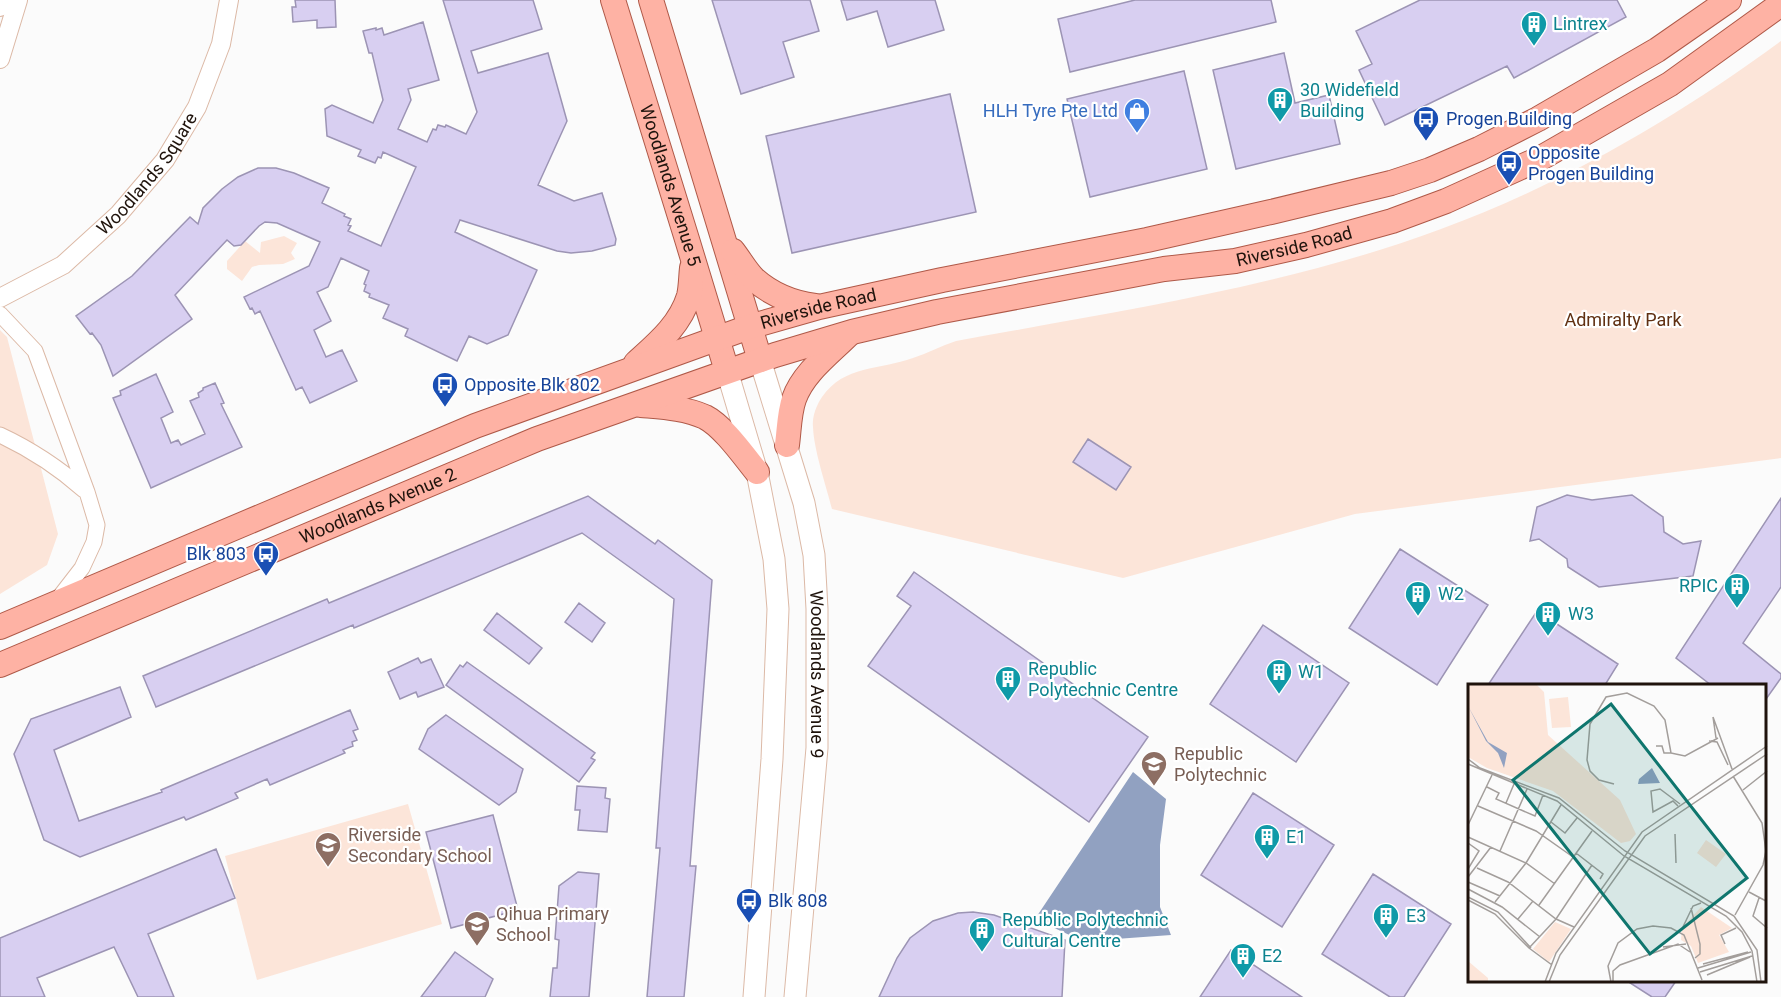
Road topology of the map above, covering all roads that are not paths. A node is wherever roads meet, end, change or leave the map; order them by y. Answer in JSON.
{"nodes":[{"id":1,"x":2,"y":0,"type":"edge"},
{"id":2,"x":18,"y":0,"type":"edge"},
{"id":3,"x":229,"y":0,"type":"edge"},
{"id":4,"x":613,"y":0,"type":"edge"},
{"id":5,"x":651,"y":0,"type":"edge"},
{"id":6,"x":1730,"y":0,"type":"edge"},
{"id":7,"x":1781,"y":4,"type":"edge"},
{"id":8,"x":0,"y":7,"type":"edge"},
{"id":9,"x":0,"y":59,"type":"edge"},
{"id":10,"x":720,"y":232,"type":"junction"},
{"id":11,"x":693,"y":256,"type":"junction"},
{"id":12,"x":0,"y":298,"type":"edge"},
{"id":13,"x":819,"y":307,"type":"junction"},
{"id":14,"x":0,"y":314,"type":"edge"},
{"id":15,"x":749,"y":327,"type":"junction"},
{"id":16,"x":852,"y":332,"type":"junction"},
{"id":17,"x":717,"y":338,"type":"junction"},
{"id":18,"x":760,"y":360,"type":"junction"},
{"id":19,"x":628,"y":371,"type":"junction"},
{"id":20,"x":727,"y":371,"type":"junction"},
{"id":21,"x":632,"y":405,"type":"junction"},
{"id":22,"x":0,"y":435,"type":"edge"},
{"id":23,"x":787,"y":445,"type":"junction"},
{"id":24,"x":757,"y":472,"type":"junction"},
{"id":25,"x":87,"y":492,"type":"junction"},
{"id":26,"x":53,"y":605,"type":"junction"},
{"id":27,"x":0,"y":627,"type":"edge"},
{"id":28,"x":0,"y":665,"type":"edge"},
{"id":29,"x":754,"y":997,"type":"edge"},
{"id":30,"x":795,"y":997,"type":"edge"}],
"edges":[{"from":1,"to":8,"type":"street"},
{"from":2,"to":9,"type":"street"},
{"from":3,"to":12,"type":"street","name":"Woodlands Square"},
{"from":4,"to":11,"type":"main road","name":"Woodlands Avenue 5"},
{"from":5,"to":10,"type":"main road","name":"Woodlands Avenue 5"},
{"from":6,"to":13,"type":"main road","name":"Riverside Road"},
{"from":7,"to":16,"type":"main road","name":"Riverside Road"},
{"from":10,"to":13,"type":"main road"},
{"from":10,"to":15,"type":"main road","name":"Woodlands Avenue 5"},
{"from":11,"to":17,"type":"main road","name":"Woodlands Avenue 5"},
{"from":11,"to":19,"type":"main road"},
{"from":13,"to":15,"type":"main road","name":"Riverside Road"},
{"from":14,"to":25,"type":"street"},
{"from":15,"to":17,"type":"main road","name":"Woodlands Avenue 2"},
{"from":15,"to":18,"type":"main road","name":"Woodlands Avenue 5"},
{"from":16,"to":18,"type":"main road","name":"Riverside Road"},
{"from":16,"to":23,"type":"main road"},
{"from":17,"to":19,"type":"main road","name":"Woodlands Avenue 2"},
{"from":17,"to":20,"type":"main road","name":"Woodlands Avenue 5"},
{"from":18,"to":20,"type":"main road","name":"Woodlands Avenue 2"},
{"from":18,"to":23,"type":"main road","name":"Woodlands Avenue 9"},
{"from":19,"to":26,"type":"main road","name":"Woodlands Avenue 2"},
{"from":20,"to":21,"type":"main road","name":"Woodlands Avenue 2"},
{"from":20,"to":24,"type":"main road"},
{"from":21,"to":24,"type":"main road"},
{"from":21,"to":28,"type":"main road","name":"Woodlands Avenue 2"},
{"from":22,"to":25,"type":"street"},
{"from":23,"to":30,"type":"main road","name":"Woodlands Avenue 9"},
{"from":24,"to":29,"type":"main road"},
{"from":25,"to":26,"type":"street"},
{"from":26,"to":27,"type":"main road","name":"Woodlands Avenue 2"}]}
